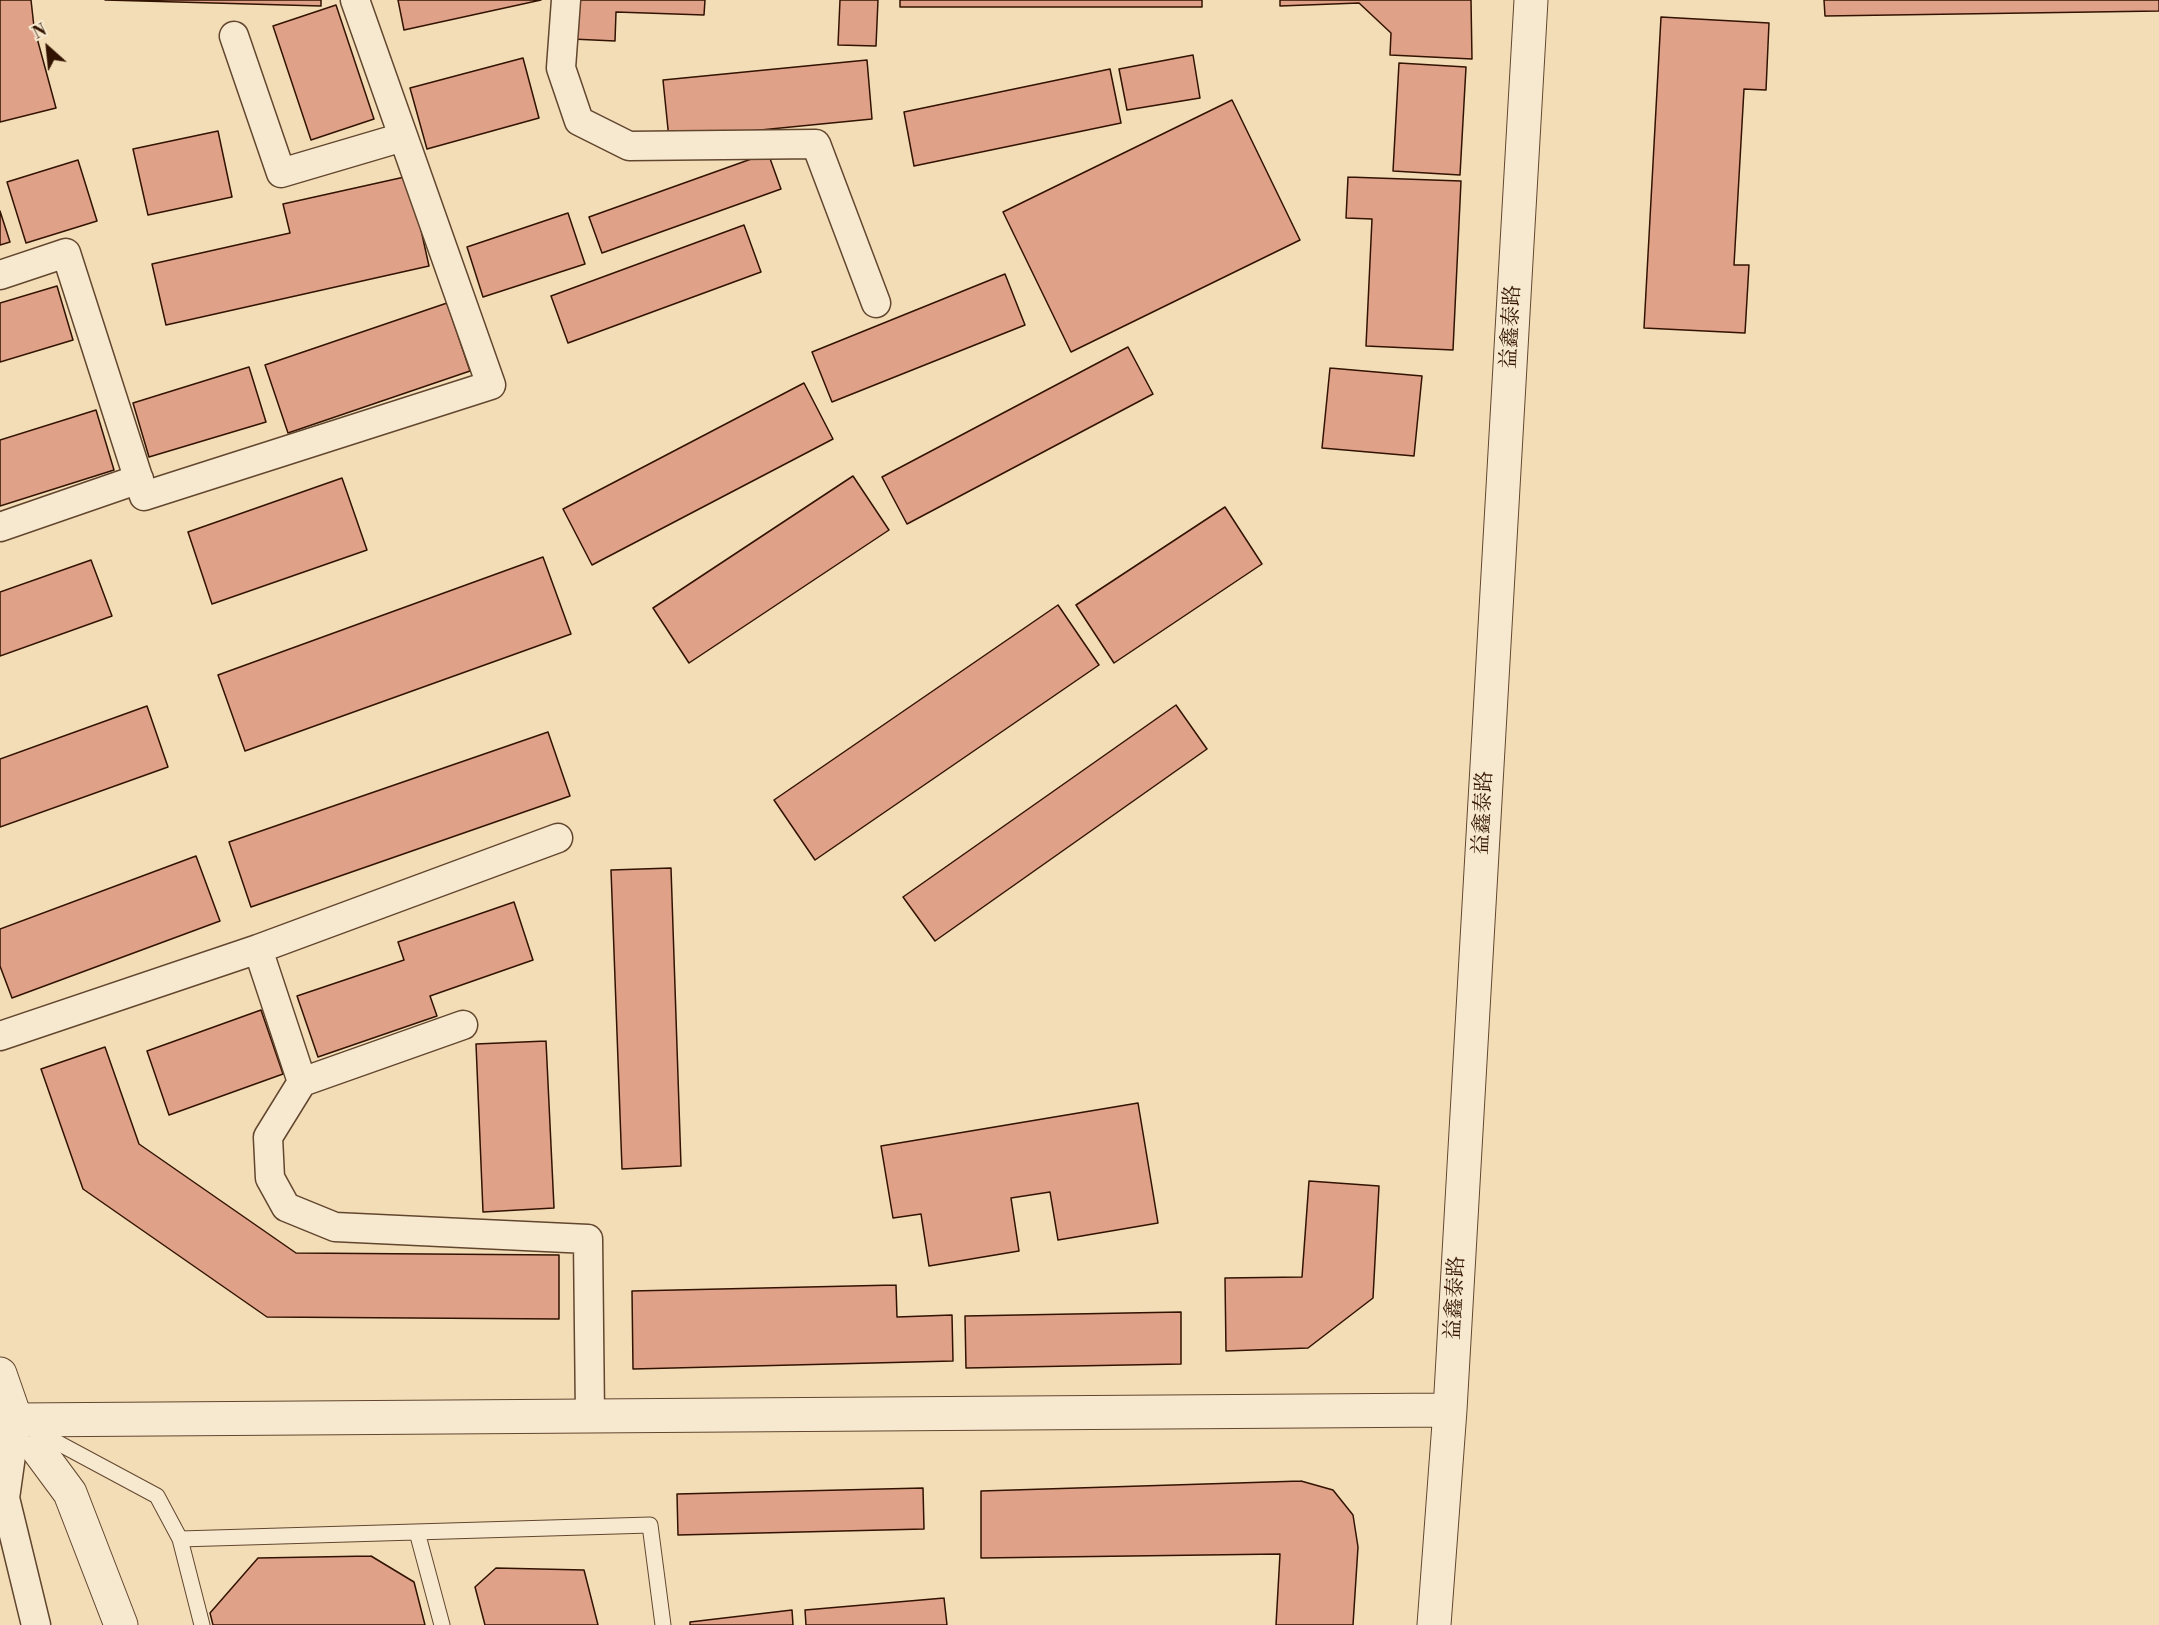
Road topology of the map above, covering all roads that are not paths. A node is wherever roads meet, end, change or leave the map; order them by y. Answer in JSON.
{"nodes":[{"id":1,"x":355,"y":0,"type":"edge"},
{"id":2,"x":566,"y":0,"type":"edge"},
{"id":3,"x":1531,"y":0,"type":"edge"},
{"id":4,"x":234,"y":36,"type":"dead end"},
{"id":5,"x":403,"y":137,"type":"junction"},
{"id":6,"x":0,"y":275,"type":"edge"},
{"id":7,"x":876,"y":303,"type":"dead end"},
{"id":8,"x":139,"y":479,"type":"junction"},
{"id":9,"x":0,"y":527,"type":"edge"},
{"id":10,"x":558,"y":838,"type":"dead end"},
{"id":11,"x":258,"y":949,"type":"junction"},
{"id":12,"x":463,"y":1025,"type":"dead end"},
{"id":13,"x":0,"y":1036,"type":"edge"},
{"id":14,"x":302,"y":1082,"type":"junction"},
{"id":15,"x":0,"y":1374,"type":"edge"},
{"id":16,"x":1450,"y":1410,"type":"junction"},
{"id":17,"x":590,"y":1416,"type":"junction"},
{"id":18,"x":8,"y":1421,"type":"edge"},
{"id":19,"x":417,"y":1532,"type":"junction"},
{"id":20,"x":180,"y":1539,"type":"junction"},
{"id":21,"x":36,"y":1625,"type":"edge"},
{"id":22,"x":122,"y":1625,"type":"edge"},
{"id":23,"x":202,"y":1625,"type":"edge"},
{"id":24,"x":442,"y":1625,"type":"edge"},
{"id":25,"x":663,"y":1625,"type":"edge"},
{"id":26,"x":1434,"y":1625,"type":"edge"}],
"edges":[{"from":1,"to":5,"type":"street"},
{"from":2,"to":7,"type":"street"},
{"from":3,"to":16,"type":"street","name":"益鑫泰路"},
{"from":4,"to":5,"type":"street"},
{"from":5,"to":8,"type":"street"},
{"from":6,"to":8,"type":"street"},
{"from":8,"to":9,"type":"street"},
{"from":10,"to":11,"type":"street"},
{"from":11,"to":13,"type":"street"},
{"from":11,"to":14,"type":"street"},
{"from":12,"to":14,"type":"street"},
{"from":14,"to":17,"type":"street"},
{"from":15,"to":18,"type":"street"},
{"from":16,"to":17,"type":"street"},
{"from":16,"to":26,"type":"street","name":"益鑫泰路"},
{"from":17,"to":18,"type":"street"},
{"from":18,"to":20,"type":"lane"},
{"from":18,"to":21,"type":"street"},
{"from":18,"to":22,"type":"street"},
{"from":19,"to":20,"type":"lane"},
{"from":19,"to":24,"type":"lane"},
{"from":19,"to":25,"type":"lane"},
{"from":20,"to":23,"type":"lane"}]}
